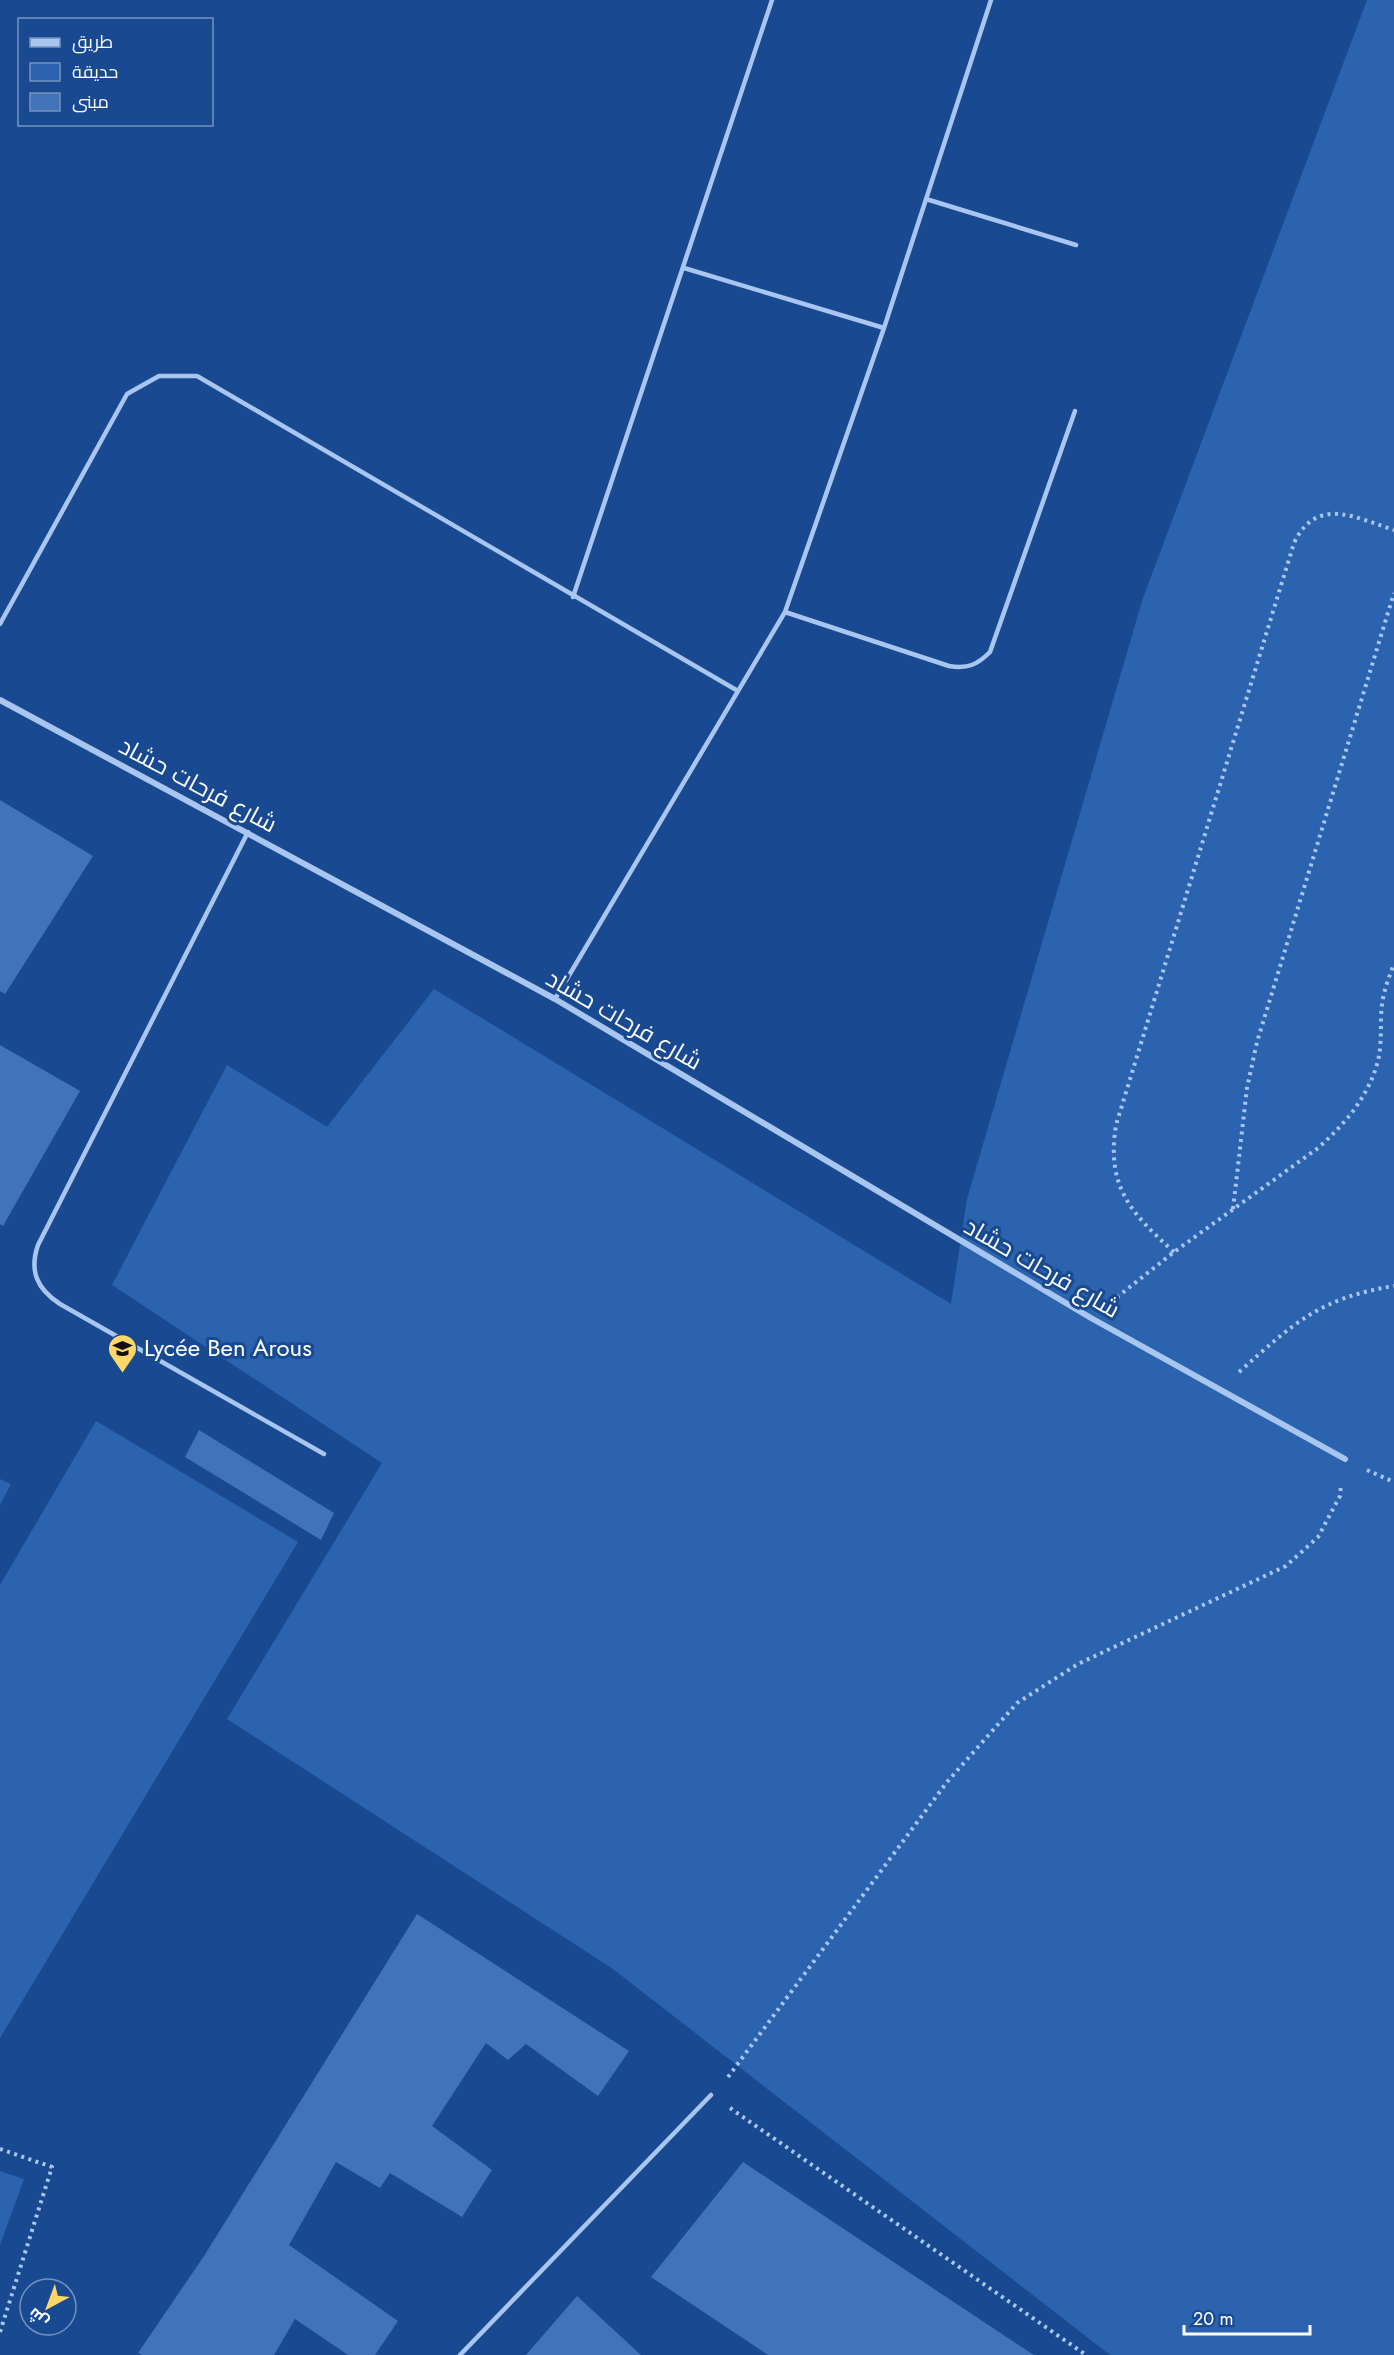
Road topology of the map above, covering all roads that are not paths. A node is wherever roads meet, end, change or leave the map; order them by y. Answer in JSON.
{"nodes":[{"id":1,"x":772,"y":0,"type":"edge"},
{"id":2,"x":991,"y":0,"type":"edge"},
{"id":3,"x":926,"y":199,"type":"junction"},
{"id":4,"x":1076,"y":245,"type":"dead end"},
{"id":5,"x":684,"y":268,"type":"junction"},
{"id":6,"x":884,"y":328,"type":"junction"},
{"id":7,"x":1075,"y":411,"type":"dead end"},
{"id":8,"x":573,"y":597,"type":"junction"},
{"id":9,"x":785,"y":612,"type":"junction"},
{"id":10,"x":0,"y":624,"type":"edge"},
{"id":11,"x":738,"y":691,"type":"junction"},
{"id":12,"x":0,"y":700,"type":"edge"},
{"id":13,"x":248,"y":832,"type":"junction"},
{"id":14,"x":555,"y":999,"type":"junction"},
{"id":15,"x":324,"y":1454,"type":"dead end"},
{"id":16,"x":1345,"y":1459,"type":"road end"},
{"id":17,"x":711,"y":2095,"type":"road end"},
{"id":18,"x":460,"y":2355,"type":"edge"}],
"edges":[{"from":1,"to":5,"type":"lane"},
{"from":2,"to":3,"type":"lane"},
{"from":3,"to":4,"type":"lane"},
{"from":3,"to":6,"type":"lane"},
{"from":5,"to":6,"type":"lane"},
{"from":5,"to":8,"type":"lane"},
{"from":6,"to":9,"type":"lane"},
{"from":7,"to":9,"type":"lane"},
{"from":8,"to":10,"type":"lane"},
{"from":8,"to":11,"type":"lane"},
{"from":9,"to":11,"type":"lane"},
{"from":11,"to":14,"type":"lane"},
{"from":12,"to":13,"type":"street","name":"شارع فرحات حشاد"},
{"from":13,"to":14,"type":"street","name":"شارع فرحات حشاد"},
{"from":13,"to":15,"type":"lane"},
{"from":14,"to":16,"type":"street","name":"شارع فرحات حشاد"},
{"from":17,"to":18,"type":"lane"}]}
